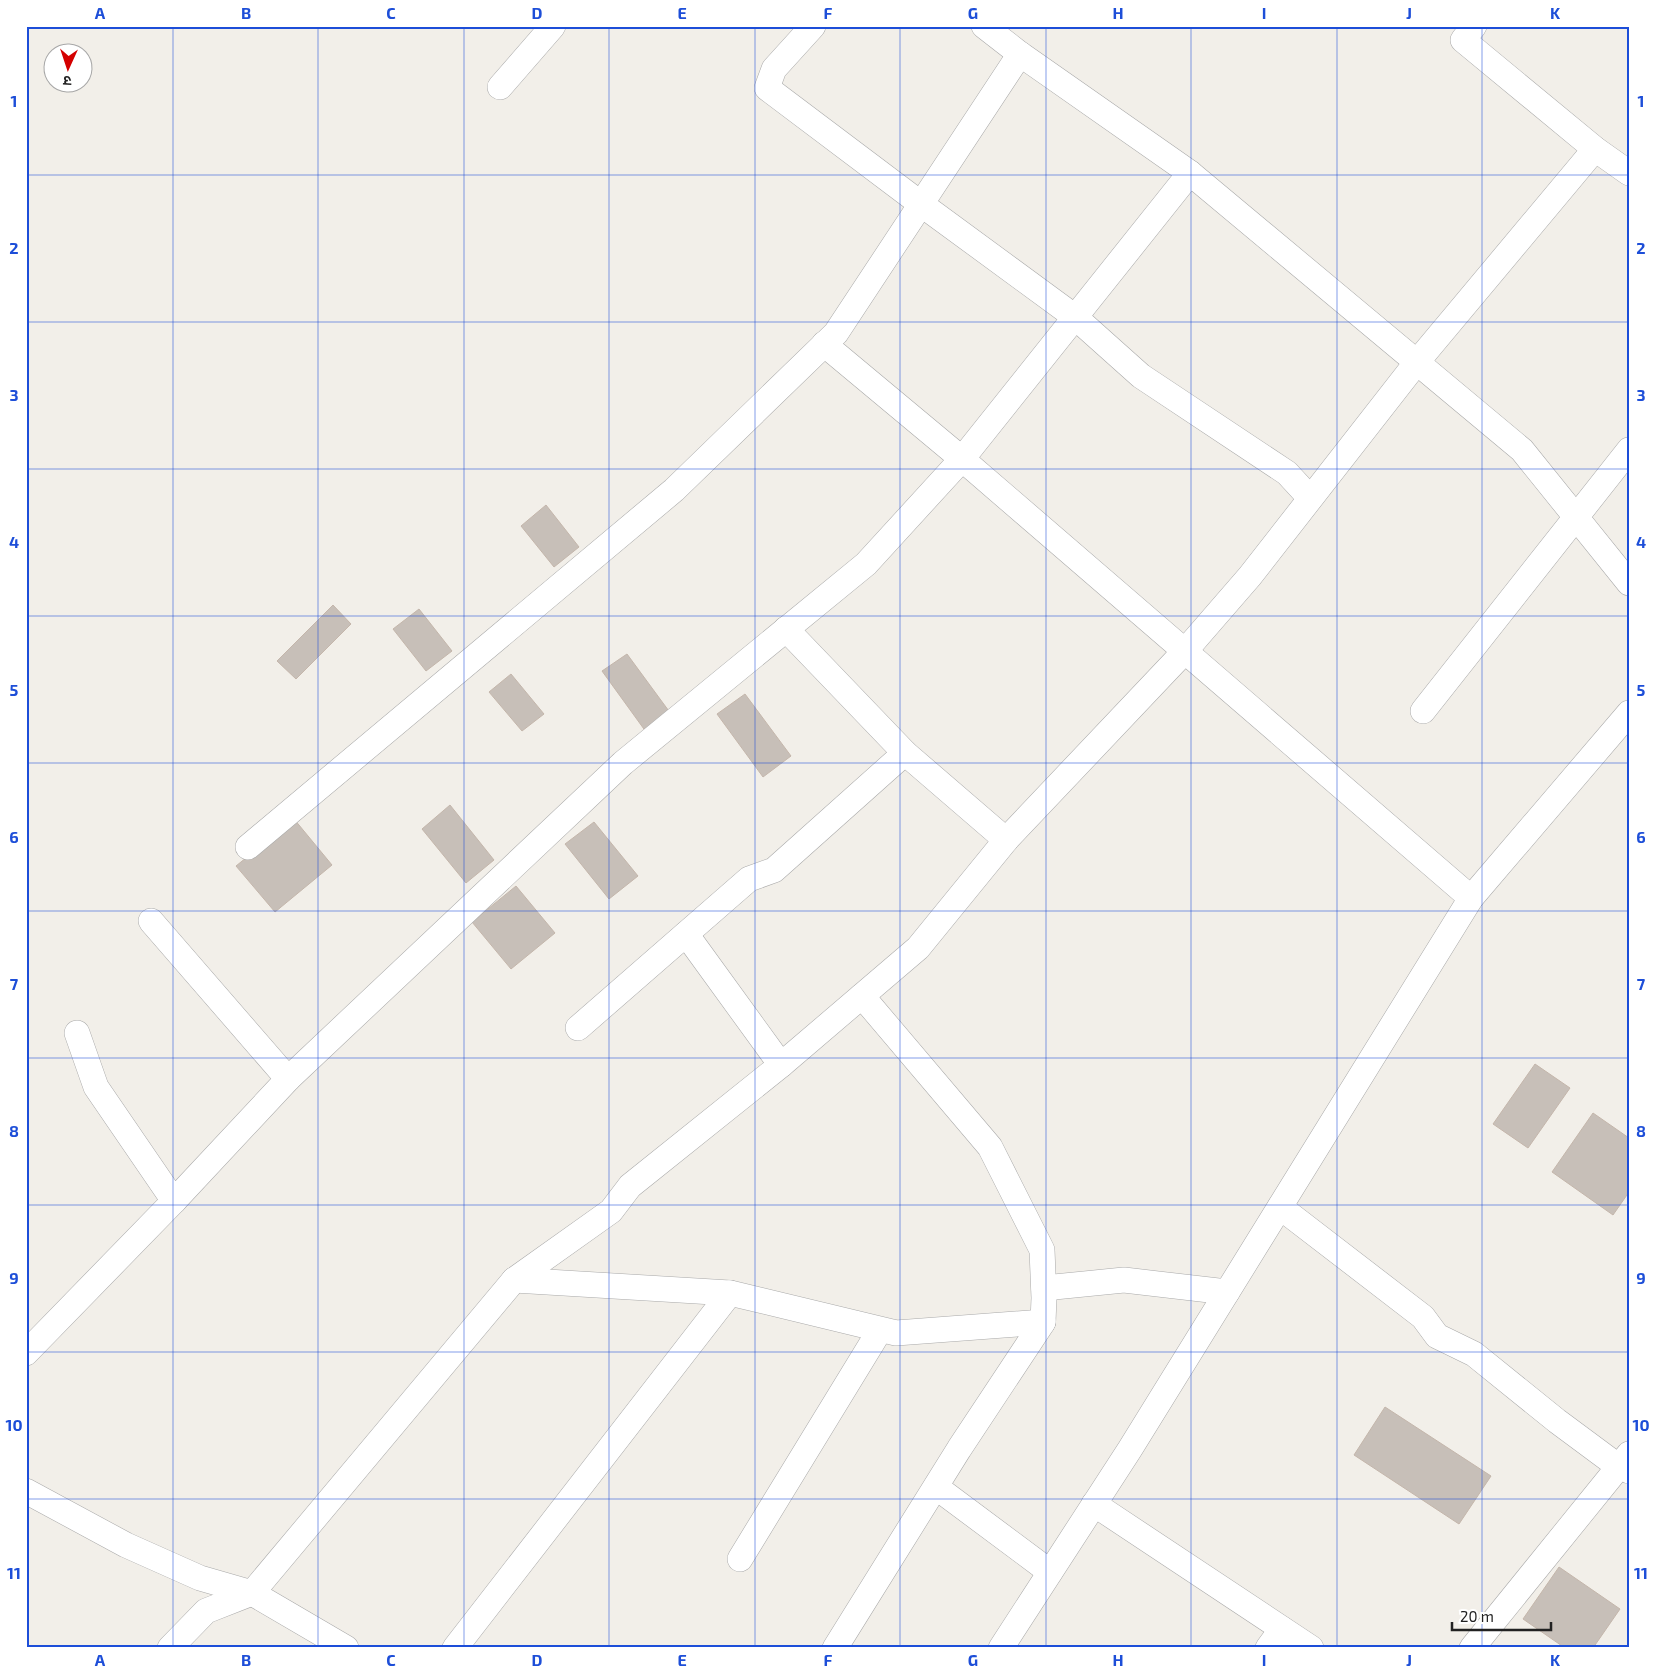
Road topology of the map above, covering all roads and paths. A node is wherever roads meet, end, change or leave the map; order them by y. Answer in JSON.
{"nodes":[{"id":1,"x":554,"y":26,"type":"edge"},
{"id":2,"x":813,"y":26,"type":"edge"},
{"id":3,"x":984,"y":26,"type":"edge"},
{"id":4,"x":1474,"y":26,"type":"edge"},
{"id":5,"x":1020,"y":54,"type":"junction"},
{"id":6,"x":500,"y":87,"type":"dead end"},
{"id":7,"x":1595,"y":149,"type":"junction"},
{"id":8,"x":1190,"y":173,"type":"junction"},
{"id":9,"x":1629,"y":173,"type":"edge"},
{"id":10,"x":921,"y":204,"type":"junction"},
{"id":11,"x":1075,"y":317,"type":"junction"},
{"id":12,"x":824,"y":344,"type":"junction"},
{"id":13,"x":1417,"y":362,"type":"junction"},
{"id":14,"x":1629,"y":450,"type":"edge"},
{"id":15,"x":962,"y":459,"type":"junction"},
{"id":16,"x":1310,"y":498,"type":"junction"},
{"id":17,"x":1576,"y":517,"type":"junction"},
{"id":18,"x":1629,"y":583,"type":"edge"},
{"id":19,"x":786,"y":629,"type":"junction"},
{"id":20,"x":1185,"y":651,"type":"junction"},
{"id":21,"x":1423,"y":712,"type":"dead end"},
{"id":22,"x":1629,"y":713,"type":"edge"},
{"id":23,"x":905,"y":753,"type":"junction"},
{"id":24,"x":1006,"y":840,"type":"junction"},
{"id":25,"x":248,"y":847,"type":"dead end"},
{"id":26,"x":1471,"y":898,"type":"junction"},
{"id":27,"x":151,"y":921,"type":"dead end"},
{"id":28,"x":686,"y":934,"type":"junction"},
{"id":29,"x":862,"y":996,"type":"junction"},
{"id":30,"x":578,"y":1028,"type":"dead end"},
{"id":31,"x":77,"y":1033,"type":"dead end"},
{"id":32,"x":781,"y":1065,"type":"junction"},
{"id":33,"x":288,"y":1079,"type":"junction"},
{"id":34,"x":174,"y":1201,"type":"junction"},
{"id":35,"x":1280,"y":1207,"type":"junction"},
{"id":36,"x":514,"y":1280,"type":"junction"},
{"id":37,"x":1044,"y":1288,"type":"junction"},
{"id":38,"x":1227,"y":1292,"type":"junction"},
{"id":39,"x":730,"y":1293,"type":"junction"},
{"id":40,"x":1043,"y":1322,"type":"junction"},
{"id":41,"x":880,"y":1330,"type":"junction"},
{"id":42,"x":26,"y":1352,"type":"edge"},
{"id":43,"x":1625,"y":1464,"type":"edge"},
{"id":44,"x":936,"y":1487,"type":"junction"},
{"id":45,"x":26,"y":1491,"type":"edge"},
{"id":46,"x":1094,"y":1504,"type":"junction"},
{"id":47,"x":740,"y":1558,"type":"dead end"},
{"id":48,"x":1050,"y":1572,"type":"junction"},
{"id":49,"x":252,"y":1594,"type":"junction"},
{"id":50,"x":1275,"y":1638,"type":"edge"},
{"id":51,"x":170,"y":1648,"type":"edge"},
{"id":52,"x":346,"y":1648,"type":"edge"},
{"id":53,"x":456,"y":1648,"type":"edge"},
{"id":54,"x":834,"y":1648,"type":"edge"},
{"id":55,"x":1001,"y":1648,"type":"edge"},
{"id":56,"x":1311,"y":1648,"type":"edge"},
{"id":57,"x":1472,"y":1648,"type":"edge"}],
"edges":[{"from":1,"to":6,"type":"street"},
{"from":2,"to":10,"type":"street"},
{"from":3,"to":5,"type":"street"},
{"from":4,"to":7,"type":"street"},
{"from":5,"to":8,"type":"street"},
{"from":5,"to":10,"type":"street"},
{"from":7,"to":9,"type":"street"},
{"from":7,"to":13,"type":"street"},
{"from":8,"to":11,"type":"street"},
{"from":8,"to":13,"type":"street"},
{"from":10,"to":11,"type":"street"},
{"from":10,"to":12,"type":"street"},
{"from":11,"to":15,"type":"street"},
{"from":11,"to":16,"type":"street"},
{"from":12,"to":15,"type":"street"},
{"from":12,"to":25,"type":"street"},
{"from":13,"to":16,"type":"street"},
{"from":13,"to":17,"type":"street"},
{"from":14,"to":17,"type":"street"},
{"from":15,"to":19,"type":"street"},
{"from":15,"to":20,"type":"street"},
{"from":16,"to":20,"type":"street"},
{"from":17,"to":18,"type":"street"},
{"from":17,"to":21,"type":"street"},
{"from":19,"to":23,"type":"street"},
{"from":19,"to":33,"type":"street"},
{"from":20,"to":24,"type":"street"},
{"from":20,"to":26,"type":"street"},
{"from":22,"to":26,"type":"street"},
{"from":23,"to":24,"type":"street"},
{"from":23,"to":28,"type":"street"},
{"from":24,"to":29,"type":"street"},
{"from":26,"to":35,"type":"street"},
{"from":27,"to":33,"type":"street"},
{"from":28,"to":30,"type":"street"},
{"from":28,"to":32,"type":"street"},
{"from":29,"to":32,"type":"street"},
{"from":29,"to":37,"type":"street"},
{"from":31,"to":34,"type":"street"},
{"from":32,"to":36,"type":"street"},
{"from":33,"to":34,"type":"street"},
{"from":34,"to":42,"type":"street"},
{"from":35,"to":38,"type":"street"},
{"from":35,"to":43,"type":"street"},
{"from":36,"to":39,"type":"street"},
{"from":36,"to":49,"type":"street"},
{"from":37,"to":38,"type":"street"},
{"from":37,"to":40,"type":"street"},
{"from":38,"to":46,"type":"street"},
{"from":39,"to":41,"type":"street"},
{"from":39,"to":53,"type":"street"},
{"from":40,"to":41,"type":"street"},
{"from":40,"to":44,"type":"street"},
{"from":41,"to":47,"type":"street"},
{"from":43,"to":57,"type":"street"},
{"from":44,"to":48,"type":"street"},
{"from":44,"to":54,"type":"street"},
{"from":45,"to":49,"type":"street"},
{"from":46,"to":48,"type":"street"},
{"from":46,"to":50,"type":"street"},
{"from":48,"to":55,"type":"street"},
{"from":49,"to":51,"type":"street"},
{"from":49,"to":52,"type":"street"},
{"from":50,"to":56,"type":"street"}]}
